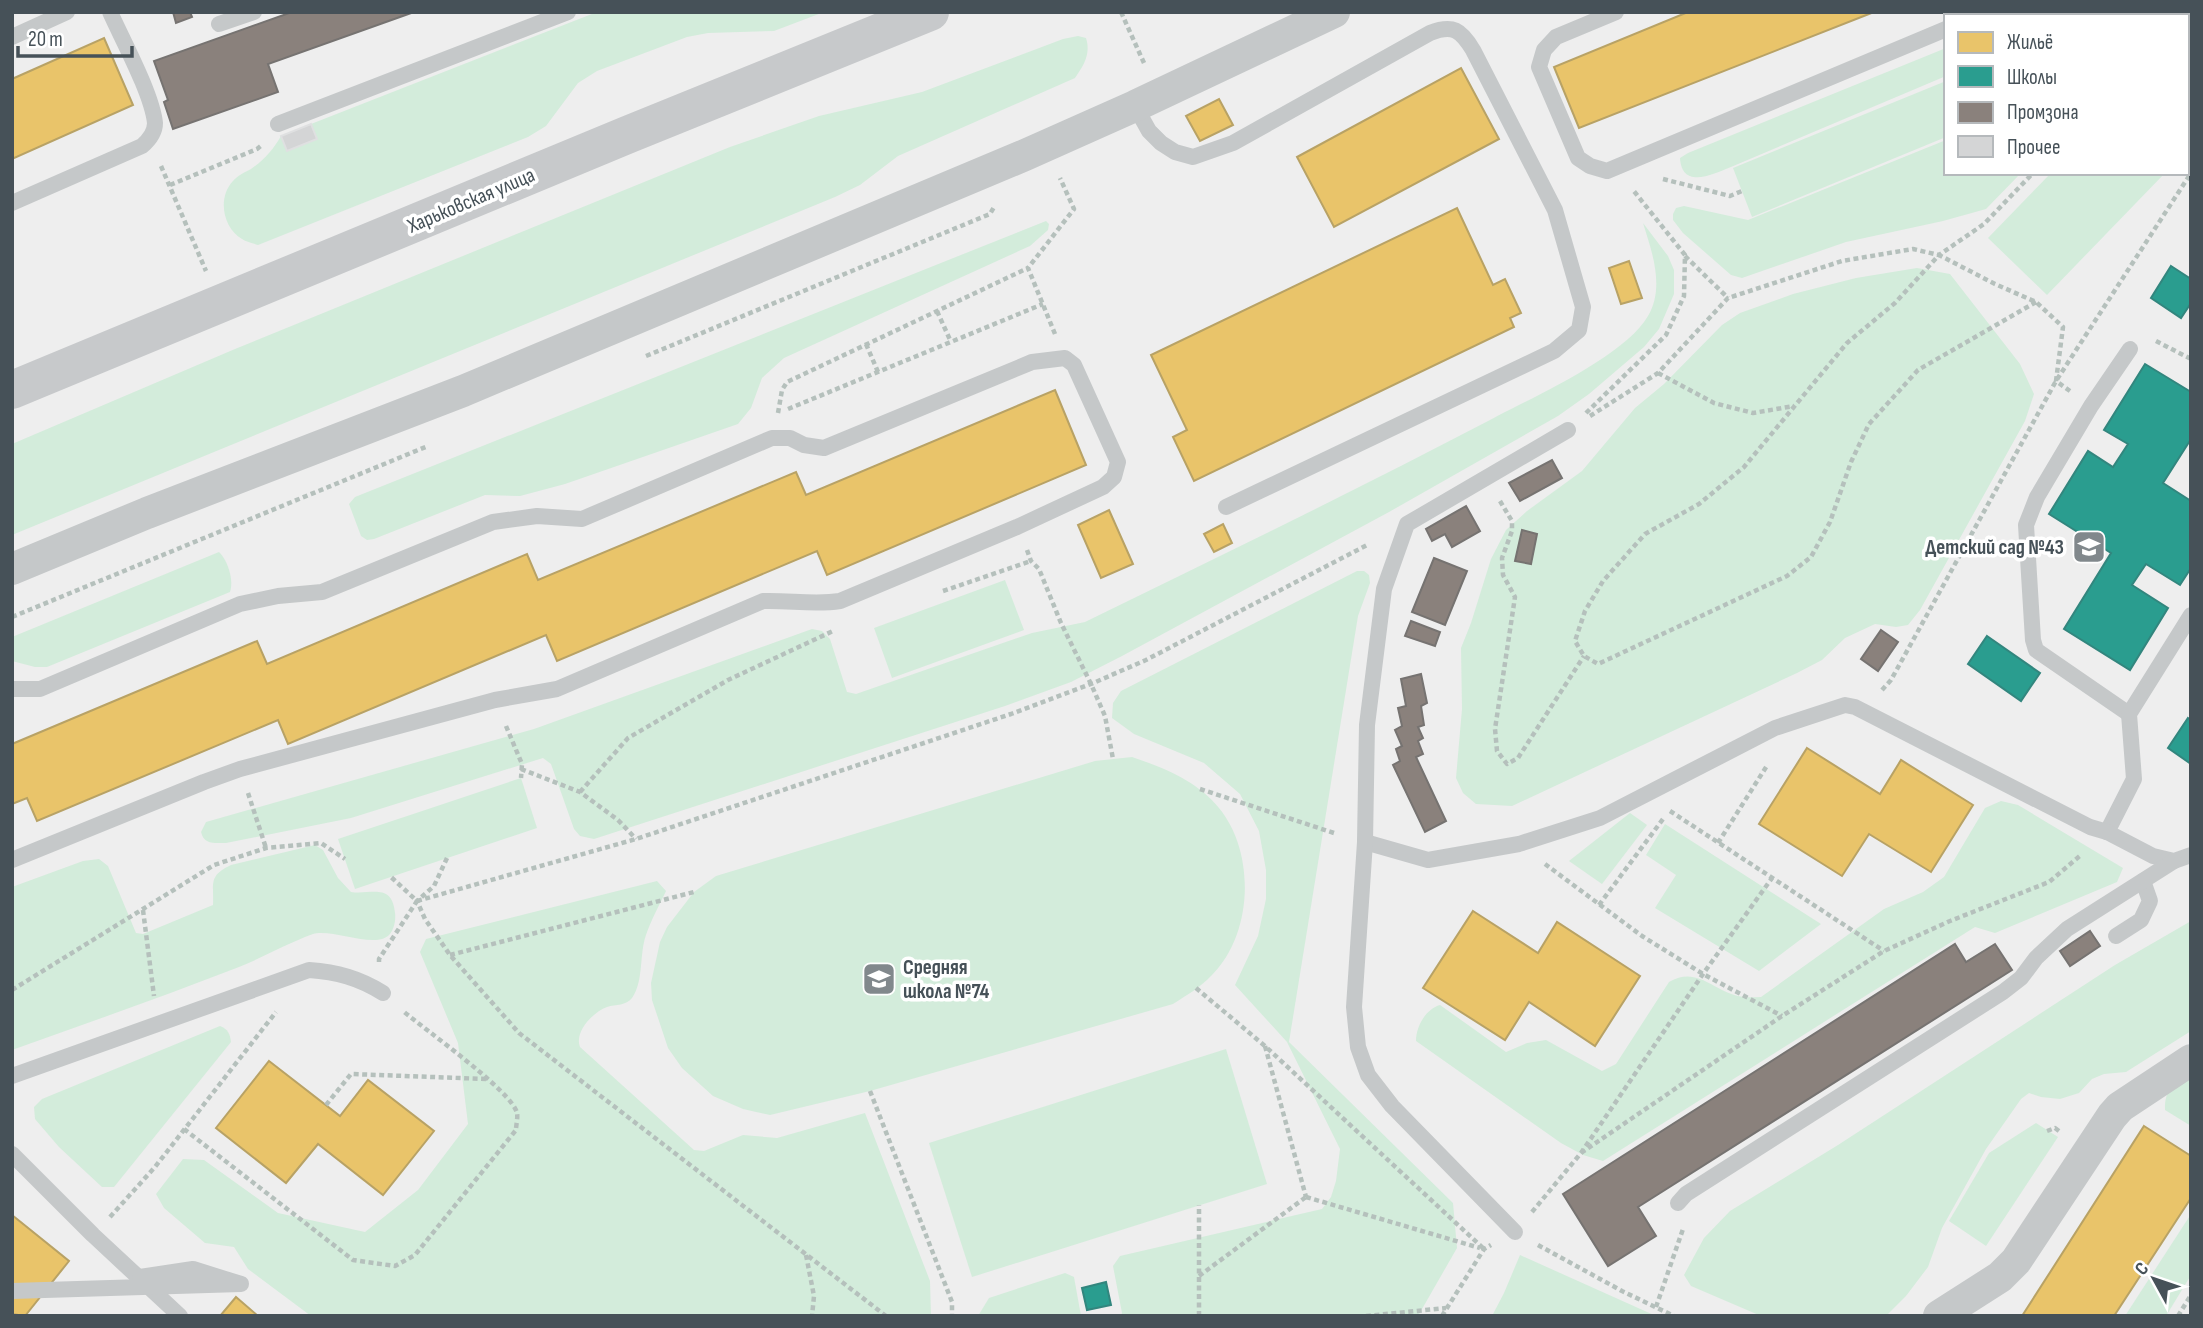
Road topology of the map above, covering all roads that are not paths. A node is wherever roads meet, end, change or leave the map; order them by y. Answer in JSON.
{"nodes":[{"id":1,"x":67,"y":12,"type":"edge"},
{"id":2,"x":110,"y":12,"type":"edge"},
{"id":3,"x":254,"y":12,"type":"edge"},
{"id":4,"x":568,"y":12,"type":"edge"},
{"id":5,"x":930,"y":12,"type":"edge"},
{"id":6,"x":1334,"y":12,"type":"edge"},
{"id":7,"x":1616,"y":12,"type":"edge"},
{"id":8,"x":219,"y":24,"type":"dead end"},
{"id":9,"x":1944,"y":30,"type":"edge"},
{"id":10,"x":12,"y":37,"type":"edge"},
{"id":11,"x":1135,"y":106,"type":"junction"},
{"id":12,"x":278,"y":124,"type":"dead end"},
{"id":13,"x":12,"y":203,"type":"edge"},
{"id":14,"x":2130,"y":349,"type":"dead end"},
{"id":15,"x":12,"y":390,"type":"edge"},
{"id":16,"x":1568,"y":430,"type":"road end"},
{"id":17,"x":1226,"y":507,"type":"dead end"},
{"id":18,"x":12,"y":569,"type":"edge"},
{"id":19,"x":2191,"y":615,"type":"edge"},
{"id":20,"x":12,"y":689,"type":"edge"},
{"id":21,"x":2129,"y":714,"type":"junction"},
{"id":22,"x":2107,"y":832,"type":"junction"},
{"id":23,"x":1365,"y":842,"type":"junction"},
{"id":24,"x":2191,"y":855,"type":"edge"},
{"id":25,"x":12,"y":860,"type":"edge"},
{"id":26,"x":2174,"y":861,"type":"junction"},
{"id":27,"x":2143,"y":881,"type":"junction"},
{"id":28,"x":2116,"y":936,"type":"dead end"},
{"id":29,"x":383,"y":993,"type":"road end"},
{"id":30,"x":2191,"y":1060,"type":"edge"},
{"id":31,"x":12,"y":1076,"type":"edge"},
{"id":32,"x":12,"y":1154,"type":"edge"},
{"id":33,"x":1678,"y":1203,"type":"road end"},
{"id":34,"x":1515,"y":1232,"type":"road end"},
{"id":35,"x":140,"y":1277,"type":"junction"},
{"id":36,"x":12,"y":1291,"type":"edge"},
{"id":37,"x":180,"y":1316,"type":"edge"},
{"id":38,"x":1939,"y":1316,"type":"edge"}],
"edges":[{"from":1,"to":10,"type":"lane"},
{"from":2,"to":13,"type":"lane"},
{"from":3,"to":8,"type":"lane"},
{"from":4,"to":12,"type":"lane"},
{"from":5,"to":15,"type":"main road","name":"Харьковская улица"},
{"from":6,"to":11,"type":"street"},
{"from":7,"to":9,"type":"lane"},
{"from":11,"to":17,"type":"lane"},
{"from":11,"to":18,"type":"street"},
{"from":14,"to":21,"type":"lane"},
{"from":16,"to":23,"type":"lane"},
{"from":19,"to":21,"type":"lane"},
{"from":20,"to":25,"type":"lane"},
{"from":21,"to":22,"type":"lane"},
{"from":22,"to":23,"type":"lane"},
{"from":22,"to":26,"type":"lane"},
{"from":23,"to":34,"type":"lane"},
{"from":24,"to":26,"type":"lane"},
{"from":26,"to":27,"type":"lane"},
{"from":27,"to":28,"type":"lane"},
{"from":27,"to":33,"type":"lane"},
{"from":29,"to":31,"type":"lane"},
{"from":30,"to":38,"type":"street"},
{"from":32,"to":35,"type":"lane"},
{"from":35,"to":36,"type":"lane"},
{"from":35,"to":37,"type":"lane"}]}
